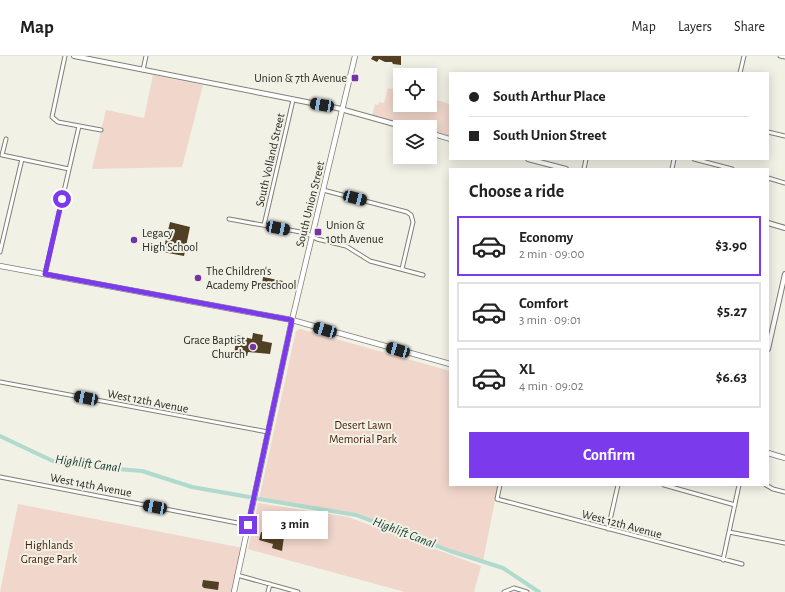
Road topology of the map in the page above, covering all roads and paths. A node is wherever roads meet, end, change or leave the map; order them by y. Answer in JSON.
{"nodes":[{"id":1,"x":65,"y":56,"type":"edge"},
{"id":2,"x":74,"y":56,"type":"edge"},
{"id":3,"x":146,"y":56,"type":"edge"},
{"id":4,"x":355,"y":56,"type":"edge"},
{"id":5,"x":744,"y":56,"type":"edge"},
{"id":6,"x":780,"y":56,"type":"edge"},
{"id":7,"x":785,"y":57,"type":"edge"},
{"id":8,"x":143,"y":70,"type":"junction"},
{"id":9,"x":740,"y":72,"type":"edge"},
{"id":10,"x":293,"y":100,"type":"junction"},
{"id":11,"x":343,"y":110,"type":"junction"},
{"id":12,"x":393,"y":124,"type":"edge"},
{"id":13,"x":79,"y":126,"type":"junction"},
{"id":14,"x":100,"y":130,"type":"dead end"},
{"id":15,"x":769,"y":132,"type":"edge"},
{"id":16,"x":437,"y":136,"type":"edge"},
{"id":17,"x":785,"y":136,"type":"edge"},
{"id":18,"x":6,"y":139,"type":"dead end"},
{"id":19,"x":449,"y":139,"type":"edge"},
{"id":20,"x":22,"y":159,"type":"junction"},
{"id":21,"x":532,"y":160,"type":"edge"},
{"id":22,"x":698,"y":160,"type":"edge"},
{"id":23,"x":562,"y":168,"type":"edge"},
{"id":24,"x":728,"y":168,"type":"edge"},
{"id":25,"x":69,"y":169,"type":"junction"},
{"id":26,"x":769,"y":178,"type":"edge"},
{"id":27,"x":785,"y":183,"type":"edge"},
{"id":28,"x":324,"y":190,"type":"junction"},
{"id":29,"x":229,"y":218,"type":"dead end"},
{"id":30,"x":769,"y":223,"type":"edge"},
{"id":31,"x":264,"y":225,"type":"junction"},
{"id":32,"x":785,"y":228,"type":"edge"},
{"id":33,"x":312,"y":236,"type":"junction"},
{"id":34,"x":0,"y":252,"type":"edge"},
{"id":35,"x":0,"y":266,"type":"edge"},
{"id":36,"x":402,"y":269,"type":"junction"},
{"id":37,"x":45,"y":274,"type":"junction"},
{"id":38,"x":785,"y":274,"type":"edge"},
{"id":39,"x":422,"y":275,"type":"dead end"},
{"id":40,"x":292,"y":320,"type":"junction"},
{"id":41,"x":769,"y":342,"type":"edge"},
{"id":42,"x":449,"y":364,"type":"edge"},
{"id":43,"x":0,"y":382,"type":"edge"},
{"id":44,"x":268,"y":432,"type":"junction"},
{"id":45,"x":769,"y":453,"type":"edge"},
{"id":46,"x":785,"y":458,"type":"edge"},
{"id":47,"x":0,"y":477,"type":"edge"},
{"id":48,"x":500,"y":486,"type":"edge"},
{"id":49,"x":618,"y":486,"type":"edge"},
{"id":50,"x":668,"y":486,"type":"edge"},
{"id":51,"x":739,"y":486,"type":"edge"},
{"id":52,"x":768,"y":486,"type":"edge"},
{"id":53,"x":785,"y":492,"type":"edge"},
{"id":54,"x":735,"y":504,"type":"junction"},
{"id":55,"x":248,"y":525,"type":"junction"},
{"id":56,"x":608,"y":530,"type":"junction"},
{"id":57,"x":729,"y":532,"type":"junction"},
{"id":58,"x":785,"y":543,"type":"edge"},
{"id":59,"x":723,"y":560,"type":"junction"},
{"id":60,"x":742,"y":564,"type":"dead end"},
{"id":61,"x":237,"y":575,"type":"junction"},
{"id":62,"x":270,"y":584,"type":"junction"},
{"id":63,"x":234,"y":592,"type":"edge"},
{"id":64,"x":268,"y":592,"type":"edge"},
{"id":65,"x":298,"y":592,"type":"edge"},
{"id":66,"x":504,"y":592,"type":"edge"},
{"id":67,"x":527,"y":592,"type":"edge"}],
"edges":[{"from":1,"to":13,"type":"street"},
{"from":2,"to":8,"type":"street"},
{"from":3,"to":8,"type":"street"},
{"from":4,"to":11,"type":"main road","name":"South Union Street"},
{"from":5,"to":9,"type":"street"},
{"from":6,"to":7,"type":"street"},
{"from":8,"to":10,"type":"street"},
{"from":10,"to":11,"type":"street"},
{"from":10,"to":31,"type":"street","name":"South Volland Street"},
{"from":11,"to":12,"type":"street"},
{"from":11,"to":28,"type":"main road","name":"South Union Street"},
{"from":13,"to":14,"type":"street"},
{"from":13,"to":25,"type":"street"},
{"from":15,"to":17,"type":"street"},
{"from":16,"to":19,"type":"street"},
{"from":18,"to":20,"type":"street"},
{"from":20,"to":25,"type":"street"},
{"from":20,"to":34,"type":"street"},
{"from":21,"to":23,"type":"street"},
{"from":22,"to":24,"type":"street"},
{"from":25,"to":37,"type":"street"},
{"from":26,"to":27,"type":"street"},
{"from":28,"to":33,"type":"main road","name":"South Union Street"},
{"from":28,"to":36,"type":"street"},
{"from":29,"to":31,"type":"street"},
{"from":30,"to":32,"type":"street"},
{"from":31,"to":33,"type":"street"},
{"from":33,"to":36,"type":"street"},
{"from":33,"to":40,"type":"main road","name":"South Union Street"},
{"from":35,"to":37,"type":"main road"},
{"from":36,"to":39,"type":"street"},
{"from":37,"to":40,"type":"main road"},
{"from":38,"to":41,"type":"street"},
{"from":40,"to":42,"type":"main road"},
{"from":40,"to":44,"type":"main road","name":"South Union Street"},
{"from":43,"to":44,"type":"street","name":"West 12th Avenue"},
{"from":44,"to":55,"type":"main road","name":"South Union Street"},
{"from":45,"to":46,"type":"main road"},
{"from":47,"to":55,"type":"street","name":"West 14th Avenue"},
{"from":48,"to":56,"type":"street","name":"West 12th Avenue"},
{"from":49,"to":56,"type":"street"},
{"from":50,"to":54,"type":"street"},
{"from":51,"to":54,"type":"street"},
{"from":52,"to":53,"type":"street"},
{"from":54,"to":57,"type":"street"},
{"from":55,"to":61,"type":"main road","name":"South Union Street"},
{"from":56,"to":59,"type":"street","name":"West 12th Avenue"},
{"from":57,"to":58,"type":"street"},
{"from":57,"to":59,"type":"street"},
{"from":59,"to":60,"type":"street","name":"West 12th Avenue"},
{"from":61,"to":62,"type":"street"},
{"from":61,"to":63,"type":"main road","name":"South Union Street"},
{"from":62,"to":64,"type":"street"},
{"from":62,"to":65,"type":"street"},
{"from":66,"to":67,"type":"street"}]}
